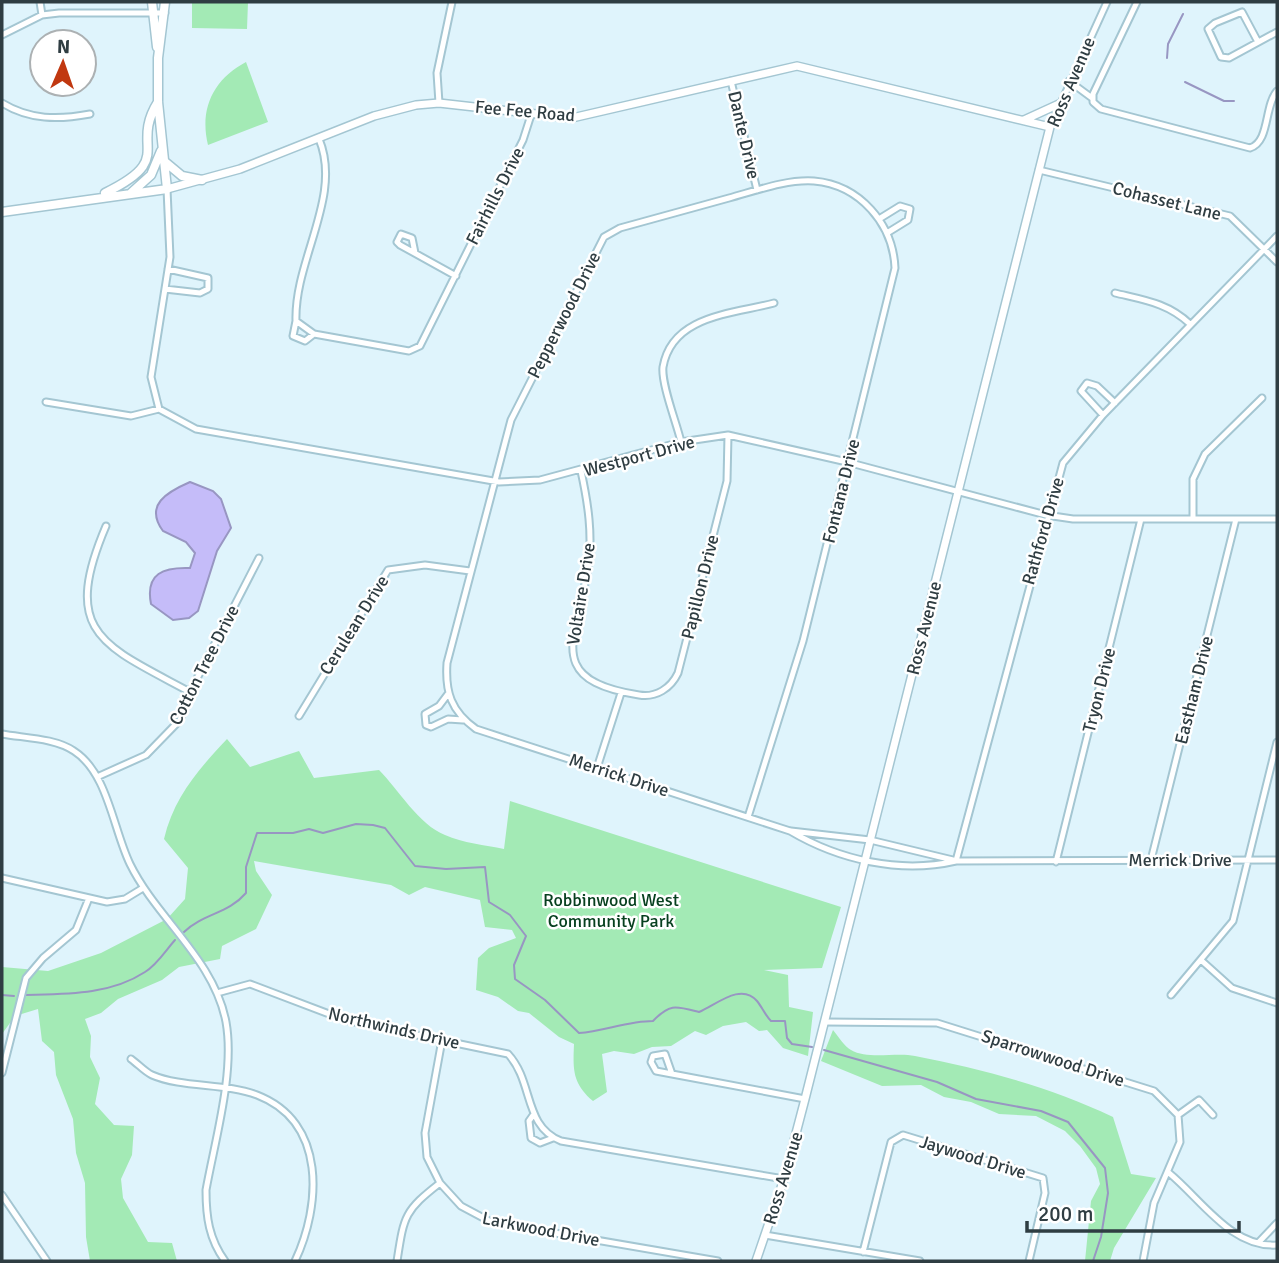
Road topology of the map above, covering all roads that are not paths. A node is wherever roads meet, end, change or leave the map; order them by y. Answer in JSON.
{"nodes":[{"id":1,"x":40,"y":2,"type":"edge"},
{"id":2,"x":152,"y":2,"type":"edge"},
{"id":3,"x":165,"y":2,"type":"edge"},
{"id":4,"x":453,"y":2,"type":"edge"},
{"id":5,"x":1107,"y":2,"type":"edge"},
{"id":6,"x":1137,"y":2,"type":"edge"},
{"id":7,"x":152,"y":13,"type":"junction"},
{"id":8,"x":165,"y":13,"type":"junction"},
{"id":9,"x":43,"y":15,"type":"junction"},
{"id":10,"x":1277,"y":32,"type":"edge"},
{"id":11,"x":2,"y":34,"type":"edge"},
{"id":12,"x":1258,"y":42,"type":"junction"},
{"id":13,"x":158,"y":58,"type":"junction"},
{"id":14,"x":731,"y":81,"type":"junction"},
{"id":15,"x":1069,"y":81,"type":"junction"},
{"id":16,"x":1277,"y":91,"type":"edge"},
{"id":17,"x":1092,"y":98,"type":"junction"},
{"id":18,"x":158,"y":102,"type":"junction"},
{"id":19,"x":2,"y":103,"type":"edge"},
{"id":20,"x":439,"y":103,"type":"junction"},
{"id":21,"x":1059,"y":104,"type":"junction"},
{"id":22,"x":89,"y":114,"type":"dead end"},
{"id":23,"x":531,"y":115,"type":"junction"},
{"id":24,"x":1024,"y":120,"type":"junction"},
{"id":25,"x":1050,"y":127,"type":"junction"},
{"id":26,"x":319,"y":139,"type":"junction"},
{"id":27,"x":162,"y":148,"type":"junction"},
{"id":28,"x":164,"y":161,"type":"junction"},
{"id":29,"x":1040,"y":170,"type":"junction"},
{"id":30,"x":202,"y":180,"type":"junction"},
{"id":31,"x":167,"y":189,"type":"junction"},
{"id":32,"x":757,"y":190,"type":"junction"},
{"id":33,"x":131,"y":193,"type":"junction"},
{"id":34,"x":98,"y":197,"type":"junction"},
{"id":35,"x":2,"y":212,"type":"edge"},
{"id":36,"x":879,"y":219,"type":"junction"},
{"id":37,"x":887,"y":233,"type":"junction"},
{"id":38,"x":1277,"y":236,"type":"edge"},
{"id":39,"x":1263,"y":251,"type":"junction"},
{"id":40,"x":415,"y":253,"type":"dead end"},
{"id":41,"x":1277,"y":262,"type":"edge"},
{"id":42,"x":168,"y":269,"type":"junction"},
{"id":43,"x":456,"y":276,"type":"junction"},
{"id":44,"x":165,"y":289,"type":"junction"},
{"id":45,"x":1115,"y":293,"type":"dead end"},
{"id":46,"x":774,"y":303,"type":"dead end"},
{"id":47,"x":296,"y":321,"type":"junction"},
{"id":48,"x":1189,"y":324,"type":"junction"},
{"id":49,"x":314,"y":334,"type":"junction"},
{"id":50,"x":1262,"y":398,"type":"dead end"},
{"id":51,"x":46,"y":402,"type":"dead end"},
{"id":52,"x":1115,"y":403,"type":"junction"},
{"id":53,"x":159,"y":409,"type":"junction"},
{"id":54,"x":1103,"y":415,"type":"junction"},
{"id":55,"x":729,"y":435,"type":"junction"},
{"id":56,"x":681,"y":442,"type":"junction"},
{"id":57,"x":848,"y":463,"type":"junction"},
{"id":58,"x":581,"y":471,"type":"junction"},
{"id":59,"x":494,"y":480,"type":"junction"},
{"id":60,"x":958,"y":491,"type":"junction"},
{"id":61,"x":1046,"y":515,"type":"junction"},
{"id":62,"x":1141,"y":519,"type":"junction"},
{"id":63,"x":1193,"y":519,"type":"junction"},
{"id":64,"x":1236,"y":519,"type":"junction"},
{"id":65,"x":1277,"y":519,"type":"edge"},
{"id":66,"x":106,"y":526,"type":"dead end"},
{"id":67,"x":259,"y":558,"type":"dead end"},
{"id":68,"x":470,"y":570,"type":"junction"},
{"id":69,"x":190,"y":692,"type":"junction"},
{"id":70,"x":621,"y":693,"type":"junction"},
{"id":71,"x":448,"y":694,"type":"junction"},
{"id":72,"x":454,"y":708,"type":"joint"},
{"id":73,"x":299,"y":716,"type":"dead end"},
{"id":74,"x":463,"y":720,"type":"junction"},
{"id":75,"x":2,"y":734,"type":"edge"},
{"id":76,"x":1277,"y":742,"type":"edge"},
{"id":77,"x":597,"y":768,"type":"junction"},
{"id":78,"x":97,"y":777,"type":"junction"},
{"id":79,"x":748,"y":817,"type":"junction"},
{"id":80,"x":790,"y":831,"type":"junction"},
{"id":81,"x":870,"y":840,"type":"junction"},
{"id":82,"x":1151,"y":860,"type":"junction"},
{"id":83,"x":1247,"y":860,"type":"junction"},
{"id":84,"x":1277,"y":860,"type":"edge"},
{"id":85,"x":956,"y":861,"type":"junction"},
{"id":86,"x":1056,"y":862,"type":"junction"},
{"id":87,"x":865,"y":863,"type":"junction"},
{"id":88,"x":2,"y":878,"type":"edge"},
{"id":89,"x":143,"y":888,"type":"junction"},
{"id":90,"x":89,"y":898,"type":"junction"},
{"id":91,"x":1202,"y":961,"type":"junction"},
{"id":92,"x":217,"y":993,"type":"junction"},
{"id":93,"x":1171,"y":995,"type":"dead end"},
{"id":94,"x":1277,"y":1003,"type":"edge"},
{"id":95,"x":825,"y":1022,"type":"junction"},
{"id":96,"x":442,"y":1040,"type":"junction"},
{"id":97,"x":131,"y":1059,"type":"dead end"},
{"id":98,"x":2,"y":1073,"type":"edge"},
{"id":99,"x":672,"y":1074,"type":"junction"},
{"id":100,"x":224,"y":1088,"type":"junction"},
{"id":101,"x":805,"y":1099,"type":"junction"},
{"id":102,"x":534,"y":1114,"type":"junction"},
{"id":103,"x":1178,"y":1115,"type":"junction"},
{"id":104,"x":1213,"y":1115,"type":"dead end"},
{"id":105,"x":553,"y":1138,"type":"junction"},
{"id":106,"x":1169,"y":1173,"type":"junction"},
{"id":107,"x":784,"y":1179,"type":"junction"},
{"id":108,"x":440,"y":1183,"type":"junction"},
{"id":109,"x":2,"y":1195,"type":"edge"},
{"id":110,"x":1277,"y":1223,"type":"edge"},
{"id":111,"x":765,"y":1236,"type":"junction"},
{"id":112,"x":1258,"y":1244,"type":"junction"},
{"id":113,"x":1277,"y":1245,"type":"edge"},
{"id":114,"x":863,"y":1252,"type":"junction"},
{"id":115,"x":47,"y":1261,"type":"edge"},
{"id":116,"x":225,"y":1261,"type":"edge"},
{"id":117,"x":295,"y":1261,"type":"edge"},
{"id":118,"x":397,"y":1261,"type":"edge"},
{"id":119,"x":718,"y":1261,"type":"edge"},
{"id":120,"x":756,"y":1261,"type":"edge"},
{"id":121,"x":920,"y":1261,"type":"edge"},
{"id":122,"x":1029,"y":1261,"type":"edge"},
{"id":123,"x":1143,"y":1261,"type":"edge"}],
"edges":[{"from":1,"to":9,"type":"street"},
{"from":2,"to":7,"type":"main road"},
{"from":3,"to":8,"type":"main road"},
{"from":4,"to":20,"type":"street"},
{"from":5,"to":15,"type":"street","name":"Ross Avenue"},
{"from":6,"to":17,"type":"street"},
{"from":7,"to":8,"type":"street"},
{"from":7,"to":9,"type":"street"},
{"from":7,"to":13,"type":"main road"},
{"from":8,"to":13,"type":"main road"},
{"from":9,"to":11,"type":"street"},
{"from":10,"to":12,"type":"street"},
{"from":12,"to":12,"type":"street"},
{"from":13,"to":18,"type":"main road"},
{"from":14,"to":23,"type":"street","name":"Fee Fee Road"},
{"from":14,"to":24,"type":"street","name":"Fee Fee Road"},
{"from":14,"to":32,"type":"street","name":"Dante Drive"},
{"from":15,"to":17,"type":"street"},
{"from":15,"to":21,"type":"street","name":"Ross Avenue"},
{"from":16,"to":17,"type":"street"},
{"from":18,"to":27,"type":"main road"},
{"from":18,"to":34,"type":"main road"},
{"from":19,"to":22,"type":"street"},
{"from":20,"to":23,"type":"street","name":"Fee Fee Road"},
{"from":20,"to":26,"type":"street","name":"Fee Fee Road"},
{"from":21,"to":24,"type":"street"},
{"from":21,"to":25,"type":"street","name":"Ross Avenue"},
{"from":23,"to":43,"type":"street","name":"Fairhills Drive"},
{"from":24,"to":25,"type":"street","name":"Fee Fee Road"},
{"from":25,"to":29,"type":"street","name":"Ross Avenue"},
{"from":26,"to":30,"type":"street","name":"Fee Fee Road"},
{"from":26,"to":47,"type":"street"},
{"from":27,"to":28,"type":"main road"},
{"from":27,"to":33,"type":"main road"},
{"from":28,"to":30,"type":"main road"},
{"from":28,"to":31,"type":"main road"},
{"from":29,"to":39,"type":"street","name":"Cohasset Lane"},
{"from":29,"to":60,"type":"street","name":"Ross Avenue"},
{"from":30,"to":31,"type":"street","name":"Fee Fee Road"},
{"from":31,"to":33,"type":"main road","name":"Fee Fee Road"},
{"from":31,"to":42,"type":"street"},
{"from":32,"to":36,"type":"street","name":"Pepperwood Drive"},
{"from":32,"to":59,"type":"street","name":"Pepperwood Drive"},
{"from":33,"to":34,"type":"main road","name":"Fee Fee Road"},
{"from":34,"to":35,"type":"main road","name":"Fee Fee Road"},
{"from":36,"to":37,"type":"street","name":"Pepperwood Drive"},
{"from":36,"to":37,"type":"street"},
{"from":37,"to":57,"type":"street","name":"Fontana Drive"},
{"from":38,"to":39,"type":"street","name":"Rathford Drive"},
{"from":39,"to":41,"type":"street","name":"Cohasset Lane"},
{"from":39,"to":48,"type":"street","name":"Rathford Drive"},
{"from":40,"to":43,"type":"street"},
{"from":42,"to":44,"type":"street"},
{"from":42,"to":44,"type":"street"},
{"from":43,"to":49,"type":"street","name":"Fairhills Drive"},
{"from":44,"to":53,"type":"street"},
{"from":45,"to":48,"type":"street"},
{"from":46,"to":56,"type":"street"},
{"from":47,"to":49,"type":"street","name":"Fairhills Drive"},
{"from":47,"to":49,"type":"street"},
{"from":48,"to":52,"type":"street","name":"Rathford Drive"},
{"from":50,"to":63,"type":"street"},
{"from":51,"to":53,"type":"street"},
{"from":52,"to":54,"type":"street","name":"Rathford Drive"},
{"from":52,"to":54,"type":"street"},
{"from":53,"to":59,"type":"street","name":"Westport Drive"},
{"from":54,"to":61,"type":"street","name":"Rathford Drive"},
{"from":55,"to":56,"type":"street","name":"Westport Drive"},
{"from":55,"to":57,"type":"street","name":"Westport Drive"},
{"from":55,"to":70,"type":"street","name":"Papillon Drive"},
{"from":56,"to":58,"type":"street","name":"Westport Drive"},
{"from":57,"to":60,"type":"street","name":"Westport Drive"},
{"from":57,"to":79,"type":"street","name":"Fontana Drive"},
{"from":58,"to":59,"type":"street","name":"Westport Drive"},
{"from":58,"to":70,"type":"street","name":"Voltaire Drive"},
{"from":59,"to":68,"type":"street","name":"Pepperwood Drive"},
{"from":60,"to":61,"type":"street","name":"Westport Drive"},
{"from":60,"to":81,"type":"street","name":"Ross Avenue"},
{"from":61,"to":62,"type":"street","name":"Westport Drive"},
{"from":61,"to":85,"type":"street","name":"Rathford Drive"},
{"from":62,"to":63,"type":"street","name":"Westport Drive"},
{"from":62,"to":86,"type":"street","name":"Tryon Drive"},
{"from":63,"to":64,"type":"street","name":"Westport Drive"},
{"from":64,"to":65,"type":"street","name":"Westport Drive"},
{"from":64,"to":82,"type":"street","name":"Eastham Drive"},
{"from":66,"to":69,"type":"street"},
{"from":67,"to":69,"type":"street","name":"Cotton Tree Drive"},
{"from":68,"to":71,"type":"street","name":"Pepperwood Drive"},
{"from":68,"to":73,"type":"street","name":"Cerulean Drive"},
{"from":69,"to":78,"type":"street","name":"Cotton Tree Drive"},
{"from":70,"to":77,"type":"street"},
{"from":71,"to":72,"type":"street","name":"Pepperwood Drive"},
{"from":71,"to":74,"type":"street"},
{"from":72,"to":74,"type":"street","name":"Merrick Drive"},
{"from":74,"to":77,"type":"street","name":"Merrick Drive"},
{"from":75,"to":78,"type":"street"},
{"from":76,"to":83,"type":"street"},
{"from":77,"to":79,"type":"street","name":"Merrick Drive"},
{"from":78,"to":89,"type":"street"},
{"from":79,"to":80,"type":"street","name":"Merrick Drive"},
{"from":80,"to":81,"type":"street","name":"Merrick Drive"},
{"from":80,"to":87,"type":"street","name":"Merrick Drive"},
{"from":81,"to":85,"type":"street","name":"Merrick Drive"},
{"from":81,"to":87,"type":"street","name":"Ross Avenue"},
{"from":82,"to":83,"type":"street","name":"Merrick Drive"},
{"from":82,"to":86,"type":"street","name":"Merrick Drive"},
{"from":83,"to":84,"type":"street","name":"Merrick Drive"},
{"from":83,"to":91,"type":"street"},
{"from":85,"to":86,"type":"street","name":"Merrick Drive"},
{"from":85,"to":87,"type":"street","name":"Merrick Drive"},
{"from":87,"to":95,"type":"street","name":"Ross Avenue"},
{"from":88,"to":90,"type":"street"},
{"from":89,"to":90,"type":"street"},
{"from":89,"to":92,"type":"street"},
{"from":90,"to":98,"type":"street"},
{"from":91,"to":93,"type":"street"},
{"from":91,"to":94,"type":"street"},
{"from":92,"to":96,"type":"street","name":"Northwinds Drive"},
{"from":92,"to":100,"type":"street"},
{"from":95,"to":101,"type":"street","name":"Ross Avenue"},
{"from":95,"to":103,"type":"street","name":"Sparrowwood Drive"},
{"from":96,"to":102,"type":"street","name":"Northwinds Drive"},
{"from":96,"to":108,"type":"street","name":"Larkwood Drive"},
{"from":97,"to":100,"type":"street"},
{"from":99,"to":99,"type":"street"},
{"from":99,"to":101,"type":"street"},
{"from":100,"to":116,"type":"street"},
{"from":100,"to":117,"type":"street"},
{"from":101,"to":107,"type":"street","name":"Ross Avenue"},
{"from":102,"to":105,"type":"street","name":"Northwinds Drive"},
{"from":102,"to":105,"type":"street","name":"Northwinds Drive"},
{"from":103,"to":104,"type":"street"},
{"from":103,"to":106,"type":"street"},
{"from":105,"to":107,"type":"street","name":"Northwinds Drive"},
{"from":106,"to":112,"type":"street"},
{"from":106,"to":123,"type":"street"},
{"from":107,"to":111,"type":"street","name":"Ross Avenue"},
{"from":108,"to":118,"type":"street"},
{"from":108,"to":119,"type":"street","name":"Larkwood Drive"},
{"from":109,"to":115,"type":"street"},
{"from":110,"to":112,"type":"street"},
{"from":111,"to":114,"type":"street"},
{"from":111,"to":120,"type":"street","name":"Ross Avenue"},
{"from":112,"to":113,"type":"street"},
{"from":114,"to":121,"type":"street"},
{"from":114,"to":122,"type":"street","name":"Jaywood Drive"}]}
